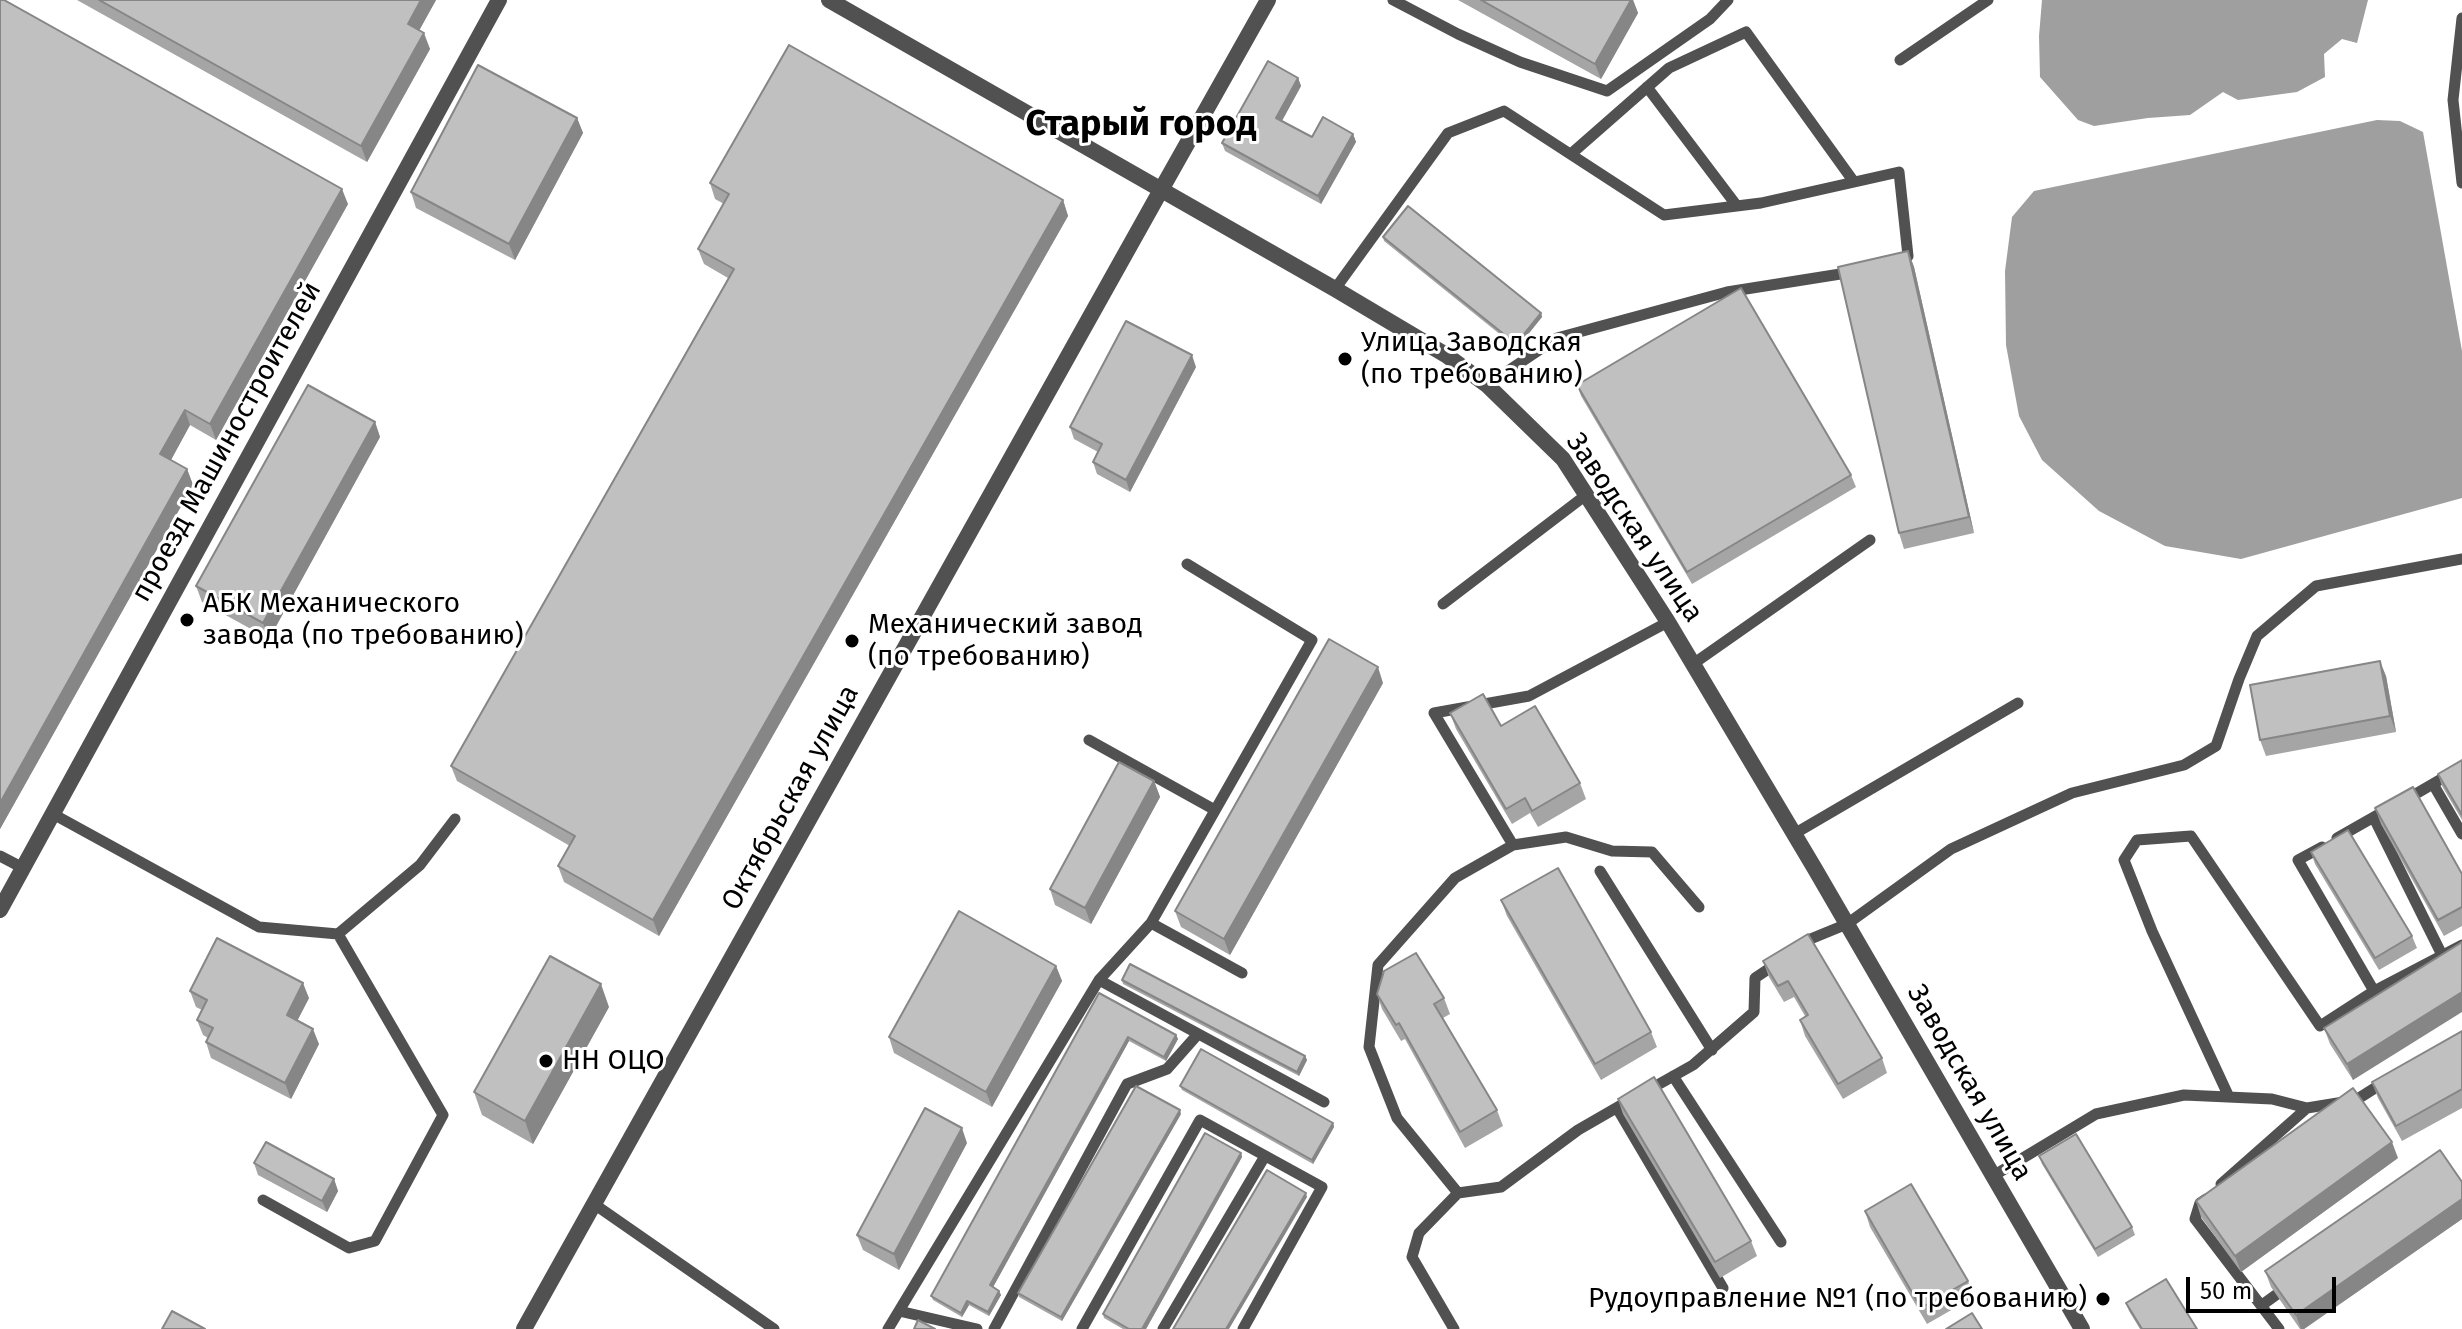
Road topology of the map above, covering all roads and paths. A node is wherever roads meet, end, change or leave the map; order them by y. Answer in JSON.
{"nodes":[{"id":1,"x":499,"y":0,"type":"edge"},
{"id":2,"x":829,"y":0,"type":"edge"},
{"id":3,"x":1268,"y":0,"type":"edge"},
{"id":4,"x":1393,"y":0,"type":"edge"},
{"id":5,"x":1728,"y":0,"type":"edge"},
{"id":6,"x":1988,"y":0,"type":"edge"},
{"id":7,"x":2462,"y":18,"type":"edge"},
{"id":8,"x":1900,"y":60,"type":"dead end"},
{"id":9,"x":1647,"y":87,"type":"junction"},
{"id":10,"x":1571,"y":154,"type":"junction"},
{"id":11,"x":1854,"y":182,"type":"junction"},
{"id":12,"x":2462,"y":183,"type":"edge"},
{"id":13,"x":1161,"y":190,"type":"junction"},
{"id":14,"x":1737,"y":206,"type":"junction"},
{"id":15,"x":1894,"y":260,"type":"edge"},
{"id":16,"x":1864,"y":269,"type":"edge"},
{"id":17,"x":1335,"y":289,"type":"junction"},
{"id":18,"x":1487,"y":385,"type":"junction"},
{"id":19,"x":1586,"y":495,"type":"junction"},
{"id":20,"x":1870,"y":540,"type":"dead end"},
{"id":21,"x":2462,"y":559,"type":"edge"},
{"id":22,"x":1187,"y":564,"type":"dead end"},
{"id":23,"x":1443,"y":604,"type":"dead end"},
{"id":24,"x":1668,"y":622,"type":"junction"},
{"id":25,"x":1693,"y":664,"type":"junction"},
{"id":26,"x":2018,"y":703,"type":"dead end"},
{"id":27,"x":1089,"y":740,"type":"dead end"},
{"id":28,"x":2462,"y":767,"type":"edge"},
{"id":29,"x":2433,"y":784,"type":"junction"},
{"id":30,"x":1215,"y":810,"type":"junction"},
{"id":31,"x":53,"y":814,"type":"junction"},
{"id":32,"x":2374,"y":818,"type":"junction"},
{"id":33,"x":455,"y":819,"type":"dead end"},
{"id":34,"x":1794,"y":834,"type":"junction"},
{"id":35,"x":2462,"y":834,"type":"edge"},
{"id":36,"x":1513,"y":845,"type":"junction"},
{"id":37,"x":0,"y":856,"type":"edge"},
{"id":38,"x":23,"y":868,"type":"junction"},
{"id":39,"x":1600,"y":871,"type":"dead end"},
{"id":40,"x":1699,"y":907,"type":"dead end"},
{"id":41,"x":0,"y":910,"type":"edge"},
{"id":42,"x":1151,"y":923,"type":"junction"},
{"id":43,"x":1847,"y":924,"type":"junction"},
{"id":44,"x":338,"y":934,"type":"junction"},
{"id":45,"x":2462,"y":945,"type":"edge"},
{"id":46,"x":2442,"y":955,"type":"junction"},
{"id":47,"x":1242,"y":973,"type":"dead end"},
{"id":48,"x":1099,"y":980,"type":"junction"},
{"id":49,"x":2374,"y":991,"type":"junction"},
{"id":50,"x":1198,"y":1034,"type":"junction"},
{"id":51,"x":1712,"y":1050,"type":"junction"},
{"id":52,"x":2396,"y":1075,"type":"edge"},
{"id":53,"x":1673,"y":1076,"type":"junction"},
{"id":54,"x":2229,"y":1097,"type":"junction"},
{"id":55,"x":1324,"y":1102,"type":"dead end"},
{"id":56,"x":1617,"y":1108,"type":"junction"},
{"id":57,"x":2307,"y":1108,"type":"junction"},
{"id":58,"x":1265,"y":1156,"type":"junction"},
{"id":59,"x":1993,"y":1176,"type":"junction"},
{"id":60,"x":1458,"y":1193,"type":"junction"},
{"id":61,"x":263,"y":1200,"type":"dead end"},
{"id":62,"x":594,"y":1204,"type":"junction"},
{"id":63,"x":1781,"y":1242,"type":"dead end"},
{"id":64,"x":2300,"y":1277,"type":"edge"},
{"id":65,"x":1723,"y":1288,"type":"dead end"},
{"id":66,"x":2262,"y":1305,"type":"junction"},
{"id":67,"x":899,"y":1311,"type":"junction"},
{"id":68,"x":524,"y":1329,"type":"edge"},
{"id":69,"x":774,"y":1329,"type":"edge"},
{"id":70,"x":888,"y":1329,"type":"edge"},
{"id":71,"x":977,"y":1329,"type":"edge"},
{"id":72,"x":994,"y":1329,"type":"edge"},
{"id":73,"x":1082,"y":1329,"type":"edge"},
{"id":74,"x":1163,"y":1329,"type":"edge"},
{"id":75,"x":1243,"y":1329,"type":"edge"},
{"id":76,"x":1454,"y":1329,"type":"edge"},
{"id":77,"x":2082,"y":1329,"type":"edge"},
{"id":78,"x":2279,"y":1329,"type":"edge"}],
"edges":[{"from":1,"to":31,"type":"street","name":"проезд Машиностроителей"},
{"from":2,"to":13,"type":"street","name":"Заводская улица"},
{"from":3,"to":13,"type":"street","name":"Октябрьская улица"},
{"from":4,"to":5,"type":"lane"},
{"from":6,"to":8,"type":"lane"},
{"from":7,"to":12,"type":"lane"},
{"from":9,"to":10,"type":"lane"},
{"from":9,"to":11,"type":"lane"},
{"from":9,"to":14,"type":"lane"},
{"from":10,"to":14,"type":"lane"},
{"from":10,"to":17,"type":"lane"},
{"from":11,"to":14,"type":"lane"},
{"from":11,"to":15,"type":"lane"},
{"from":13,"to":17,"type":"street","name":"Заводская улица"},
{"from":13,"to":62,"type":"street","name":"Октябрьская улица"},
{"from":16,"to":18,"type":"lane"},
{"from":17,"to":18,"type":"street","name":"Заводская улица"},
{"from":18,"to":19,"type":"street","name":"Заводская улица"},
{"from":19,"to":23,"type":"lane"},
{"from":19,"to":24,"type":"street","name":"Заводская улица"},
{"from":20,"to":25,"type":"lane"},
{"from":21,"to":43,"type":"lane"},
{"from":22,"to":30,"type":"lane"},
{"from":24,"to":25,"type":"street","name":"Заводская улица"},
{"from":24,"to":36,"type":"lane"},
{"from":25,"to":34,"type":"street","name":"Заводская улица"},
{"from":26,"to":34,"type":"lane"},
{"from":27,"to":30,"type":"lane"},
{"from":28,"to":29,"type":"lane"},
{"from":29,"to":32,"type":"lane"},
{"from":29,"to":35,"type":"lane"},
{"from":30,"to":42,"type":"lane"},
{"from":31,"to":38,"type":"street","name":"проезд Машиностроителей"},
{"from":31,"to":44,"type":"lane"},
{"from":32,"to":46,"type":"lane"},
{"from":32,"to":49,"type":"lane"},
{"from":33,"to":44,"type":"lane"},
{"from":34,"to":43,"type":"street","name":"Заводская улица"},
{"from":36,"to":40,"type":"lane"},
{"from":36,"to":60,"type":"lane"},
{"from":37,"to":38,"type":"lane"},
{"from":38,"to":41,"type":"street","name":"проезд Машиностроителей"},
{"from":39,"to":51,"type":"lane"},
{"from":42,"to":47,"type":"lane"},
{"from":42,"to":48,"type":"lane"},
{"from":43,"to":51,"type":"lane"},
{"from":43,"to":59,"type":"street","name":"Заводская улица"},
{"from":44,"to":61,"type":"lane"},
{"from":45,"to":46,"type":"lane"},
{"from":46,"to":49,"type":"lane"},
{"from":48,"to":50,"type":"lane"},
{"from":48,"to":67,"type":"lane"},
{"from":49,"to":54,"type":"lane"},
{"from":50,"to":55,"type":"lane"},
{"from":50,"to":72,"type":"lane"},
{"from":51,"to":53,"type":"lane"},
{"from":52,"to":57,"type":"lane"},
{"from":53,"to":56,"type":"lane"},
{"from":53,"to":63,"type":"lane"},
{"from":54,"to":57,"type":"lane"},
{"from":54,"to":59,"type":"lane"},
{"from":56,"to":60,"type":"lane"},
{"from":56,"to":65,"type":"lane"},
{"from":57,"to":66,"type":"lane"},
{"from":58,"to":73,"type":"lane"},
{"from":58,"to":74,"type":"lane"},
{"from":58,"to":75,"type":"lane"},
{"from":59,"to":77,"type":"street","name":"Заводская улица"},
{"from":60,"to":76,"type":"lane"},
{"from":62,"to":68,"type":"street","name":"Октябрьская улица"},
{"from":62,"to":69,"type":"lane"},
{"from":64,"to":66,"type":"lane"},
{"from":66,"to":78,"type":"lane"},
{"from":67,"to":70,"type":"lane"},
{"from":67,"to":71,"type":"lane"}]}
